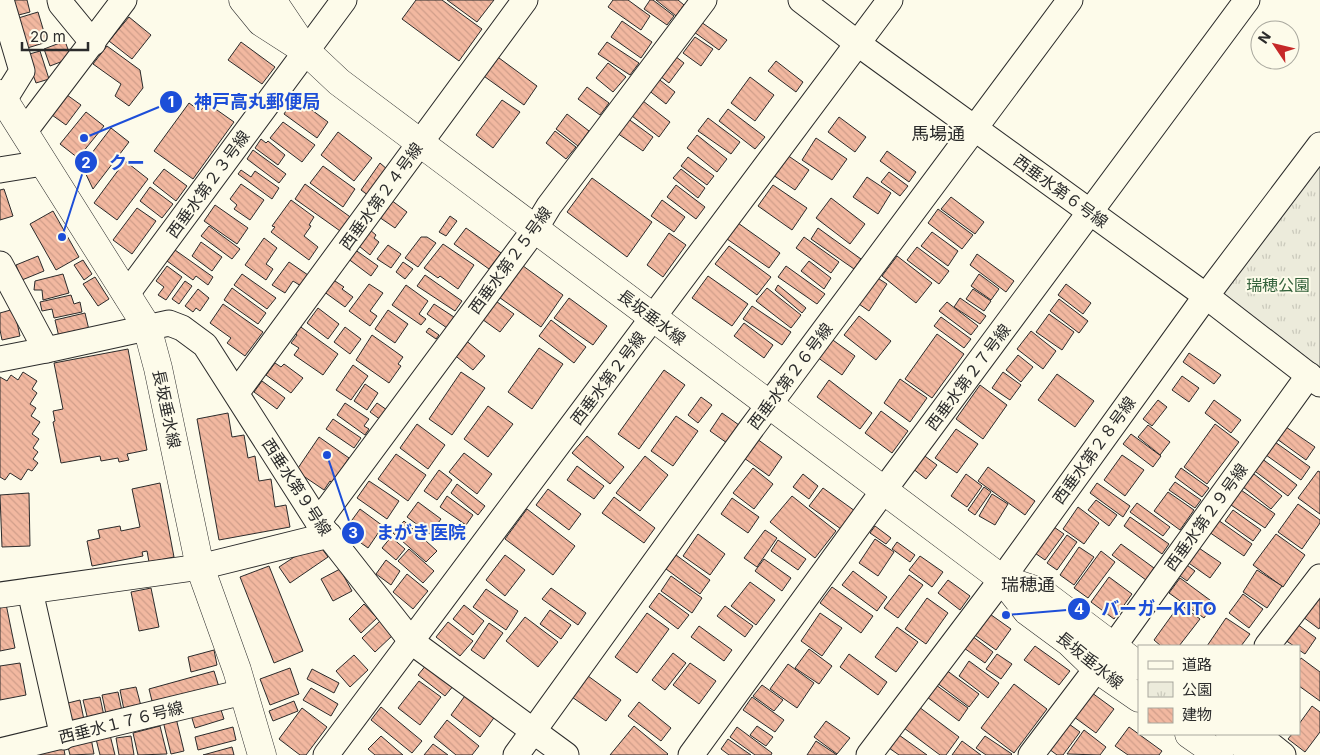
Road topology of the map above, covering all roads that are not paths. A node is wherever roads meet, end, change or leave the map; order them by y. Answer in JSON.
{"nodes":[{"id":1,"x":1,"y":0,"type":"edge"},
{"id":2,"x":60,"y":0,"type":"edge"},
{"id":3,"x":124,"y":0,"type":"edge"},
{"id":4,"x":243,"y":0,"type":"edge"},
{"id":5,"x":272,"y":0,"type":"edge"},
{"id":6,"x":344,"y":0,"type":"edge"},
{"id":7,"x":525,"y":0,"type":"edge"},
{"id":8,"x":704,"y":0,"type":"edge"},
{"id":9,"x":801,"y":0,"type":"edge"},
{"id":10,"x":890,"y":0,"type":"edge"},
{"id":11,"x":1070,"y":0,"type":"edge"},
{"id":12,"x":1247,"y":0,"type":"edge"},
{"id":13,"x":93,"y":43,"type":"junction"},
{"id":14,"x":858,"y":43,"type":"junction"},
{"id":15,"x":306,"y":51,"type":"junction"},
{"id":16,"x":2,"y":97,"type":"edge"},
{"id":17,"x":975,"y":129,"type":"junction"},
{"id":18,"x":24,"y":132,"type":"junction"},
{"id":19,"x":420,"y":143,"type":"junction"},
{"id":20,"x":1320,"y":146,"type":"edge"},
{"id":21,"x":43,"y":163,"type":"junction"},
{"id":22,"x":0,"y":170,"type":"edge"},
{"id":23,"x":1090,"y":213,"type":"junction"},
{"id":24,"x":535,"y":229,"type":"junction"},
{"id":25,"x":0,"y":264,"type":"edge"},
{"id":26,"x":126,"y":296,"type":"junction"},
{"id":27,"x":1206,"y":296,"type":"junction"},
{"id":28,"x":652,"y":318,"type":"junction"},
{"id":29,"x":147,"y":327,"type":"junction"},
{"id":30,"x":46,"y":350,"type":"junction"},
{"id":31,"x":0,"y":359,"type":"edge"},
{"id":32,"x":1314,"y":380,"type":"edge"},
{"id":33,"x":237,"y":392,"type":"junction"},
{"id":34,"x":769,"y":405,"type":"junction"},
{"id":35,"x":884,"y":490,"type":"junction"},
{"id":36,"x":323,"y":528,"type":"junction"},
{"id":37,"x":200,"y":567,"type":"junction"},
{"id":38,"x":1320,"y":577,"type":"edge"},
{"id":39,"x":1002,"y":579,"type":"junction"},
{"id":40,"x":30,"y":591,"type":"junction"},
{"id":41,"x":0,"y":595,"type":"edge"},
{"id":42,"x":412,"y":642,"type":"junction"},
{"id":43,"x":1268,"y":645,"type":"edge"},
{"id":44,"x":1113,"y":647,"type":"junction"},
{"id":45,"x":1138,"y":665,"type":"edge"},
{"id":46,"x":1097,"y":669,"type":"junction"},
{"id":47,"x":243,"y":692,"type":"junction"},
{"id":48,"x":1138,"y":697,"type":"edge"},
{"id":49,"x":534,"y":731,"type":"junction"},
{"id":50,"x":1231,"y":735,"type":"edge"},
{"id":51,"x":1258,"y":735,"type":"edge"},
{"id":52,"x":63,"y":737,"type":"junction"},
{"id":53,"x":0,"y":751,"type":"edge"},
{"id":54,"x":262,"y":755,"type":"edge"},
{"id":55,"x":326,"y":755,"type":"edge"},
{"id":56,"x":516,"y":755,"type":"edge"},
{"id":57,"x":566,"y":755,"type":"edge"},
{"id":58,"x":691,"y":755,"type":"edge"},
{"id":59,"x":869,"y":755,"type":"edge"},
{"id":60,"x":1031,"y":755,"type":"edge"},
{"id":61,"x":1256,"y":755,"type":"edge"},
{"id":62,"x":1283,"y":755,"type":"edge"}],
"edges":[{"from":1,"to":16,"type":"street"},
{"from":2,"to":13,"type":"street"},
{"from":3,"to":13,"type":"street"},
{"from":4,"to":15,"type":"main road","name":"長坂垂水線"},
{"from":5,"to":15,"type":"main road","name":"長坂垂水線"},
{"from":6,"to":15,"type":"street","name":"西垂水第２３号線"},
{"from":7,"to":19,"type":"street","name":"西垂水第２４号線"},
{"from":8,"to":24,"type":"street","name":"西垂水第２５号線"},
{"from":9,"to":14,"type":"street","name":"西垂水第６号線"},
{"from":10,"to":14,"type":"street","name":"西垂水第２号線"},
{"from":11,"to":17,"type":"street","name":"西垂水第２６号線"},
{"from":12,"to":23,"type":"street","name":"西垂水第２７号線"},
{"from":13,"to":18,"type":"street"},
{"from":14,"to":17,"type":"street","name":"西垂水第６号線"},
{"from":14,"to":28,"type":"street","name":"西垂水第２号線"},
{"from":15,"to":19,"type":"main road","name":"長坂垂水線"},
{"from":15,"to":26,"type":"street","name":"西垂水第２３号線"},
{"from":16,"to":18,"type":"main road","name":"長坂垂水線"},
{"from":17,"to":23,"type":"street","name":"西垂水第６号線"},
{"from":17,"to":34,"type":"street","name":"西垂水第２６号線"},
{"from":18,"to":21,"type":"main road","name":"長坂垂水線"},
{"from":19,"to":24,"type":"main road","name":"長坂垂水線"},
{"from":19,"to":33,"type":"street","name":"西垂水第２４号線"},
{"from":20,"to":27,"type":"street","name":"西垂水第２８号線"},
{"from":21,"to":22,"type":"street"},
{"from":21,"to":26,"type":"main road","name":"長坂垂水線"},
{"from":23,"to":27,"type":"street","name":"西垂水第６号線"},
{"from":23,"to":35,"type":"street","name":"西垂水第２７号線"},
{"from":24,"to":28,"type":"main road","name":"長坂垂水線"},
{"from":24,"to":36,"type":"street","name":"西垂水第２５号線"},
{"from":25,"to":30,"type":"street"},
{"from":26,"to":29,"type":"main road","name":"長坂垂水線"},
{"from":27,"to":32,"type":"street","name":"西垂水第６号線"},
{"from":27,"to":39,"type":"street","name":"西垂水第２８号線"},
{"from":28,"to":34,"type":"main road","name":"長坂垂水線"},
{"from":28,"to":42,"type":"street","name":"西垂水第２号線"},
{"from":29,"to":30,"type":"street","name":"西垂水第９号線"},
{"from":29,"to":33,"type":"street","name":"西垂水第９号線"},
{"from":29,"to":37,"type":"main road","name":"長坂垂水線"},
{"from":30,"to":31,"type":"street","name":"西垂水第９号線"},
{"from":32,"to":44,"type":"street","name":"西垂水第２９号線"},
{"from":33,"to":36,"type":"street","name":"西垂水第９号線"},
{"from":34,"to":35,"type":"main road","name":"長坂垂水線"},
{"from":34,"to":49,"type":"street","name":"西垂水第２６号線"},
{"from":35,"to":39,"type":"main road","name":"長坂垂水線"},
{"from":35,"to":58,"type":"street","name":"西垂水第２７号線"},
{"from":36,"to":37,"type":"street"},
{"from":36,"to":42,"type":"street","name":"西垂水第９号線"},
{"from":37,"to":40,"type":"street"},
{"from":37,"to":47,"type":"main road","name":"長坂垂水線"},
{"from":38,"to":43,"type":"street"},
{"from":39,"to":44,"type":"main road","name":"長坂垂水線"},
{"from":39,"to":46,"type":"main road","name":"長坂垂水線"},
{"from":39,"to":59,"type":"street","name":"西垂水第２８号線"},
{"from":40,"to":41,"type":"street"},
{"from":40,"to":52,"type":"street"},
{"from":42,"to":49,"type":"street","name":"西垂水第９号線"},
{"from":42,"to":55,"type":"street","name":"西垂水第２号線"},
{"from":44,"to":45,"type":"main road","name":"長坂垂水線"},
{"from":44,"to":46,"type":"street","name":"西垂水第２９号線"},
{"from":46,"to":48,"type":"main road","name":"長坂垂水線"},
{"from":46,"to":60,"type":"street","name":"西垂水第２９号線"},
{"from":47,"to":52,"type":"street","name":"西垂水１７６号線"},
{"from":47,"to":54,"type":"main road","name":"長坂垂水線"},
{"from":49,"to":56,"type":"street","name":"西垂水第２６号線"},
{"from":49,"to":57,"type":"street","name":"西垂水第９号線"},
{"from":50,"to":61,"type":"main road"},
{"from":51,"to":62,"type":"street"},
{"from":52,"to":53,"type":"street","name":"西垂水１７６号線"}]}
